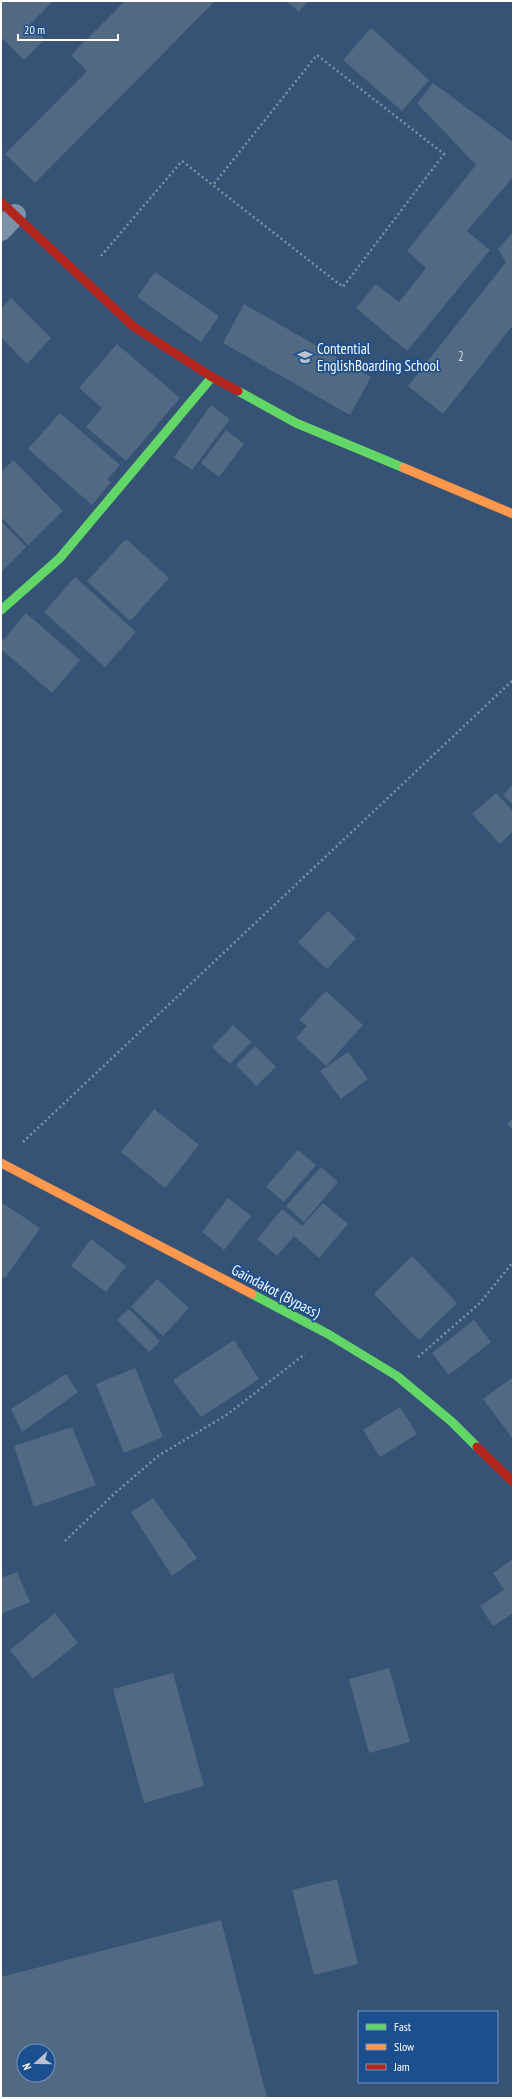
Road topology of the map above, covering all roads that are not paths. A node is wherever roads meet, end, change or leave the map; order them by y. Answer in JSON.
{"nodes":[{"id":1,"x":6,"y":215,"type":"edge"},
{"id":2,"x":212,"y":377,"type":"junction"},
{"id":3,"x":513,"y":514,"type":"edge"},
{"id":4,"x":1,"y":610,"type":"edge"},
{"id":5,"x":1,"y":1163,"type":"edge"},
{"id":6,"x":513,"y":1482,"type":"edge"}],
"edges":[{"from":1,"to":2,"type":"street"},
{"from":2,"to":3,"type":"street"},
{"from":2,"to":4,"type":"street"},
{"from":5,"to":6,"type":"street","name":"Gaindakot (Bypass)"}]}
